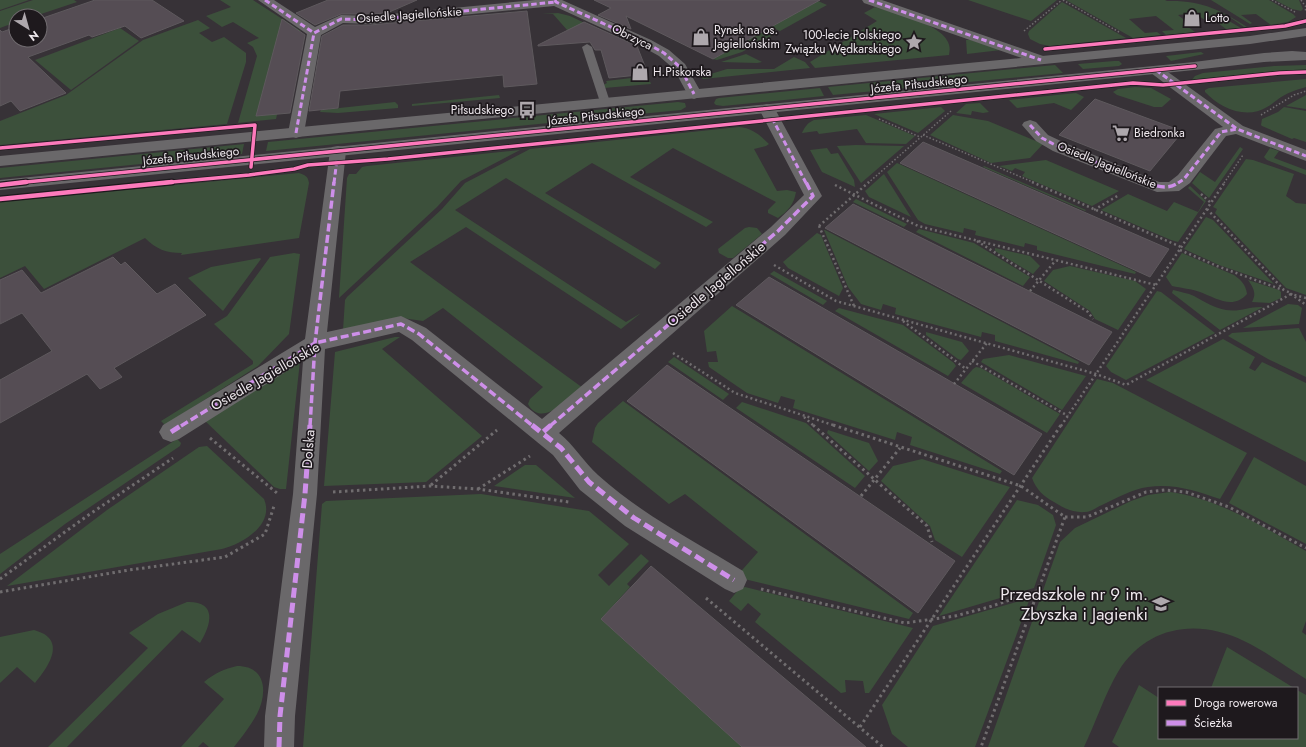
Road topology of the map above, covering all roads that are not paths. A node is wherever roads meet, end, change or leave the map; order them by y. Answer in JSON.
{"nodes":[{"id":1,"x":265,"y":0,"type":"edge"},
{"id":2,"x":869,"y":0,"type":"edge"},
{"id":3,"x":555,"y":1,"type":"edge"},
{"id":4,"x":1306,"y":32,"type":"edge"},
{"id":5,"x":314,"y":34,"type":"junction"},
{"id":6,"x":1268,"y":38,"type":"junction"},
{"id":7,"x":1306,"y":39,"type":"edge"},
{"id":8,"x":587,"y":47,"type":"dead end"},
{"id":9,"x":1135,"y":51,"type":"junction"},
{"id":10,"x":1306,"y":56,"type":"edge"},
{"id":11,"x":1041,"y":60,"type":"junction"},
{"id":12,"x":1156,"y":70,"type":"junction"},
{"id":13,"x":694,"y":94,"type":"junction"},
{"id":14,"x":605,"y":102,"type":"junction"},
{"id":15,"x":767,"y":109,"type":"junction"},
{"id":16,"x":703,"y":115,"type":"junction"},
{"id":17,"x":1030,"y":125,"type":"dead end"},
{"id":18,"x":1237,"y":129,"type":"junction"},
{"id":19,"x":296,"y":132,"type":"junction"},
{"id":20,"x":338,"y":151,"type":"junction"},
{"id":21,"x":1306,"y":156,"type":"edge"},
{"id":22,"x":0,"y":161,"type":"edge"},
{"id":23,"x":0,"y":185,"type":"edge"},
{"id":24,"x":315,"y":343,"type":"junction"},
{"id":25,"x":171,"y":432,"type":"dead end"},
{"id":26,"x":542,"y":433,"type":"junction"},
{"id":27,"x":734,"y":580,"type":"road end"},
{"id":28,"x":279,"y":747,"type":"edge"}],
"edges":[{"from":1,"to":5,"type":"street"},
{"from":2,"to":11,"type":"street"},
{"from":3,"to":5,"type":"street","name":"Osiedle Jagiellońskie"},
{"from":3,"to":13,"type":"street","name":"Obrzyca"},
{"from":4,"to":6,"type":"street","name":"Józefa Piłsudskiego"},
{"from":5,"to":19,"type":"street"},
{"from":6,"to":7,"type":"street","name":"Józefa Piłsudskiego"},
{"from":6,"to":9,"type":"street","name":"Józefa Piłsudskiego"},
{"from":8,"to":14,"type":"lane"},
{"from":9,"to":11,"type":"street","name":"Józefa Piłsudskiego"},
{"from":9,"to":12,"type":"street"},
{"from":10,"to":12,"type":"street","name":"Józefa Piłsudskiego"},
{"from":11,"to":13,"type":"street","name":"Józefa Piłsudskiego"},
{"from":12,"to":15,"type":"street","name":"Józefa Piłsudskiego"},
{"from":12,"to":18,"type":"street"},
{"from":13,"to":14,"type":"street","name":"Józefa Piłsudskiego"},
{"from":13,"to":16,"type":"street"},
{"from":14,"to":19,"type":"street","name":"Józefa Piłsudskiego"},
{"from":15,"to":16,"type":"street","name":"Józefa Piłsudskiego"},
{"from":15,"to":26,"type":"street","name":"Osiedle Jagiellońskie"},
{"from":16,"to":20,"type":"street","name":"Józefa Piłsudskiego"},
{"from":17,"to":18,"type":"street","name":"Osiedle Jagiellońskie"},
{"from":18,"to":21,"type":"street"},
{"from":19,"to":22,"type":"street","name":"Józefa Piłsudskiego"},
{"from":20,"to":23,"type":"street","name":"Józefa Piłsudskiego"},
{"from":20,"to":24,"type":"street","name":"Dolska"},
{"from":24,"to":25,"type":"street","name":"Osiedle Jagiellońskie"},
{"from":24,"to":26,"type":"street","name":"Osiedle Jagiellońskie"},
{"from":24,"to":28,"type":"street","name":"Dolska"},
{"from":26,"to":27,"type":"street","name":"Osiedle Jagiellońskie"}]}
